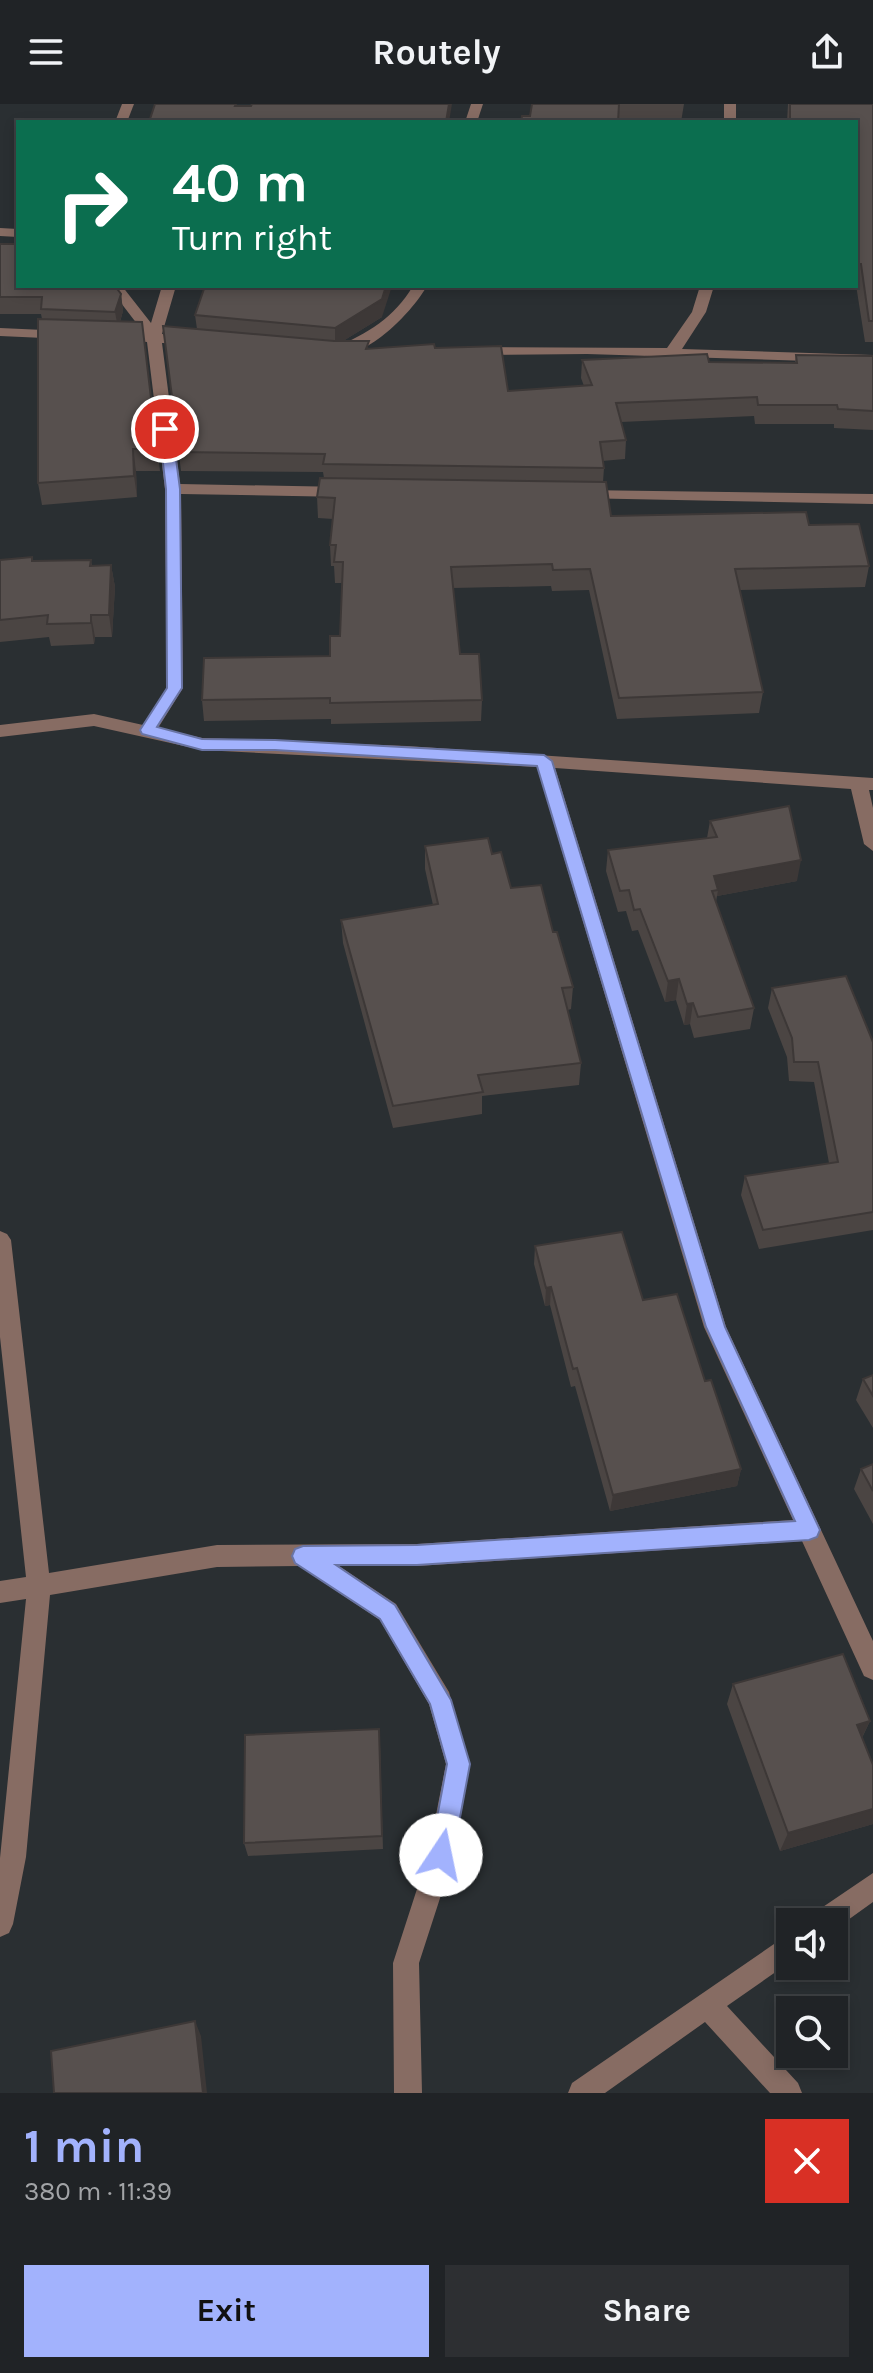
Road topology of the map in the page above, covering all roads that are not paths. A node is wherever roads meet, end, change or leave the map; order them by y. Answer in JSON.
{"nodes":[{"id":1,"x":117,"y":288,"type":"edge"},
{"id":2,"x":168,"y":288,"type":"edge"},
{"id":3,"x":419,"y":288,"type":"edge"},
{"id":4,"x":706,"y":288,"type":"edge"},
{"id":5,"x":0,"y":332,"type":"edge"},
{"id":6,"x":79,"y":335,"type":"edge"},
{"id":7,"x":109,"y":336,"type":"edge"},
{"id":8,"x":154,"y":337,"type":"junction"},
{"id":9,"x":199,"y":341,"type":"edge"},
{"id":10,"x":461,"y":352,"type":"edge"},
{"id":11,"x":672,"y":352,"type":"junction"},
{"id":12,"x":367,"y":353,"type":"edge"},
{"id":13,"x":873,"y":359,"type":"edge"},
{"id":14,"x":173,"y":489,"type":"junction"},
{"id":15,"x":364,"y":492,"type":"edge"},
{"id":16,"x":571,"y":495,"type":"edge"},
{"id":17,"x":873,"y":499,"type":"edge"},
{"id":18,"x":148,"y":730,"type":"junction"},
{"id":19,"x":0,"y":731,"type":"edge"},
{"id":20,"x":544,"y":761,"type":"junction"},
{"id":21,"x":865,"y":783,"type":"edge"},
{"id":22,"x":873,"y":844,"type":"edge"},
{"id":23,"x":0,"y":1240,"type":"edge"},
{"id":24,"x":809,"y":1530,"type":"junction"},
{"id":25,"x":303,"y":1556,"type":"junction"},
{"id":26,"x":39,"y":1587,"type":"junction"},
{"id":27,"x":0,"y":1592,"type":"edge"},
{"id":28,"x":873,"y":1668,"type":"edge"},
{"id":29,"x":873,"y":1886,"type":"edge"},
{"id":30,"x":842,"y":1908,"type":"edge"},
{"id":31,"x":0,"y":1924,"type":"edge"},
{"id":32,"x":776,"y":1956,"type":"edge"},
{"id":33,"x":708,"y":2005,"type":"junction"},
{"id":34,"x":408,"y":2093,"type":"edge"},
{"id":35,"x":582,"y":2093,"type":"edge"},
{"id":36,"x":788,"y":2093,"type":"edge"}],
"edges":[{"from":1,"to":8,"type":"street"},
{"from":2,"to":8,"type":"street"},
{"from":3,"to":12,"type":"street"},
{"from":4,"to":11,"type":"street"},
{"from":5,"to":6,"type":"street"},
{"from":7,"to":8,"type":"street"},
{"from":8,"to":9,"type":"street"},
{"from":8,"to":14,"type":"street"},
{"from":10,"to":11,"type":"street"},
{"from":11,"to":13,"type":"street"},
{"from":14,"to":15,"type":"street"},
{"from":14,"to":18,"type":"street"},
{"from":16,"to":17,"type":"street"},
{"from":18,"to":19,"type":"street"},
{"from":18,"to":20,"type":"street"},
{"from":20,"to":21,"type":"street"},
{"from":20,"to":24,"type":"street"},
{"from":21,"to":22,"type":"street"},
{"from":23,"to":26,"type":"street"},
{"from":24,"to":25,"type":"street"},
{"from":24,"to":28,"type":"street"},
{"from":25,"to":26,"type":"street"},
{"from":25,"to":34,"type":"street"},
{"from":26,"to":27,"type":"street"},
{"from":26,"to":31,"type":"street"},
{"from":29,"to":30,"type":"street"},
{"from":32,"to":33,"type":"street"},
{"from":33,"to":35,"type":"street"},
{"from":33,"to":36,"type":"street"}]}
